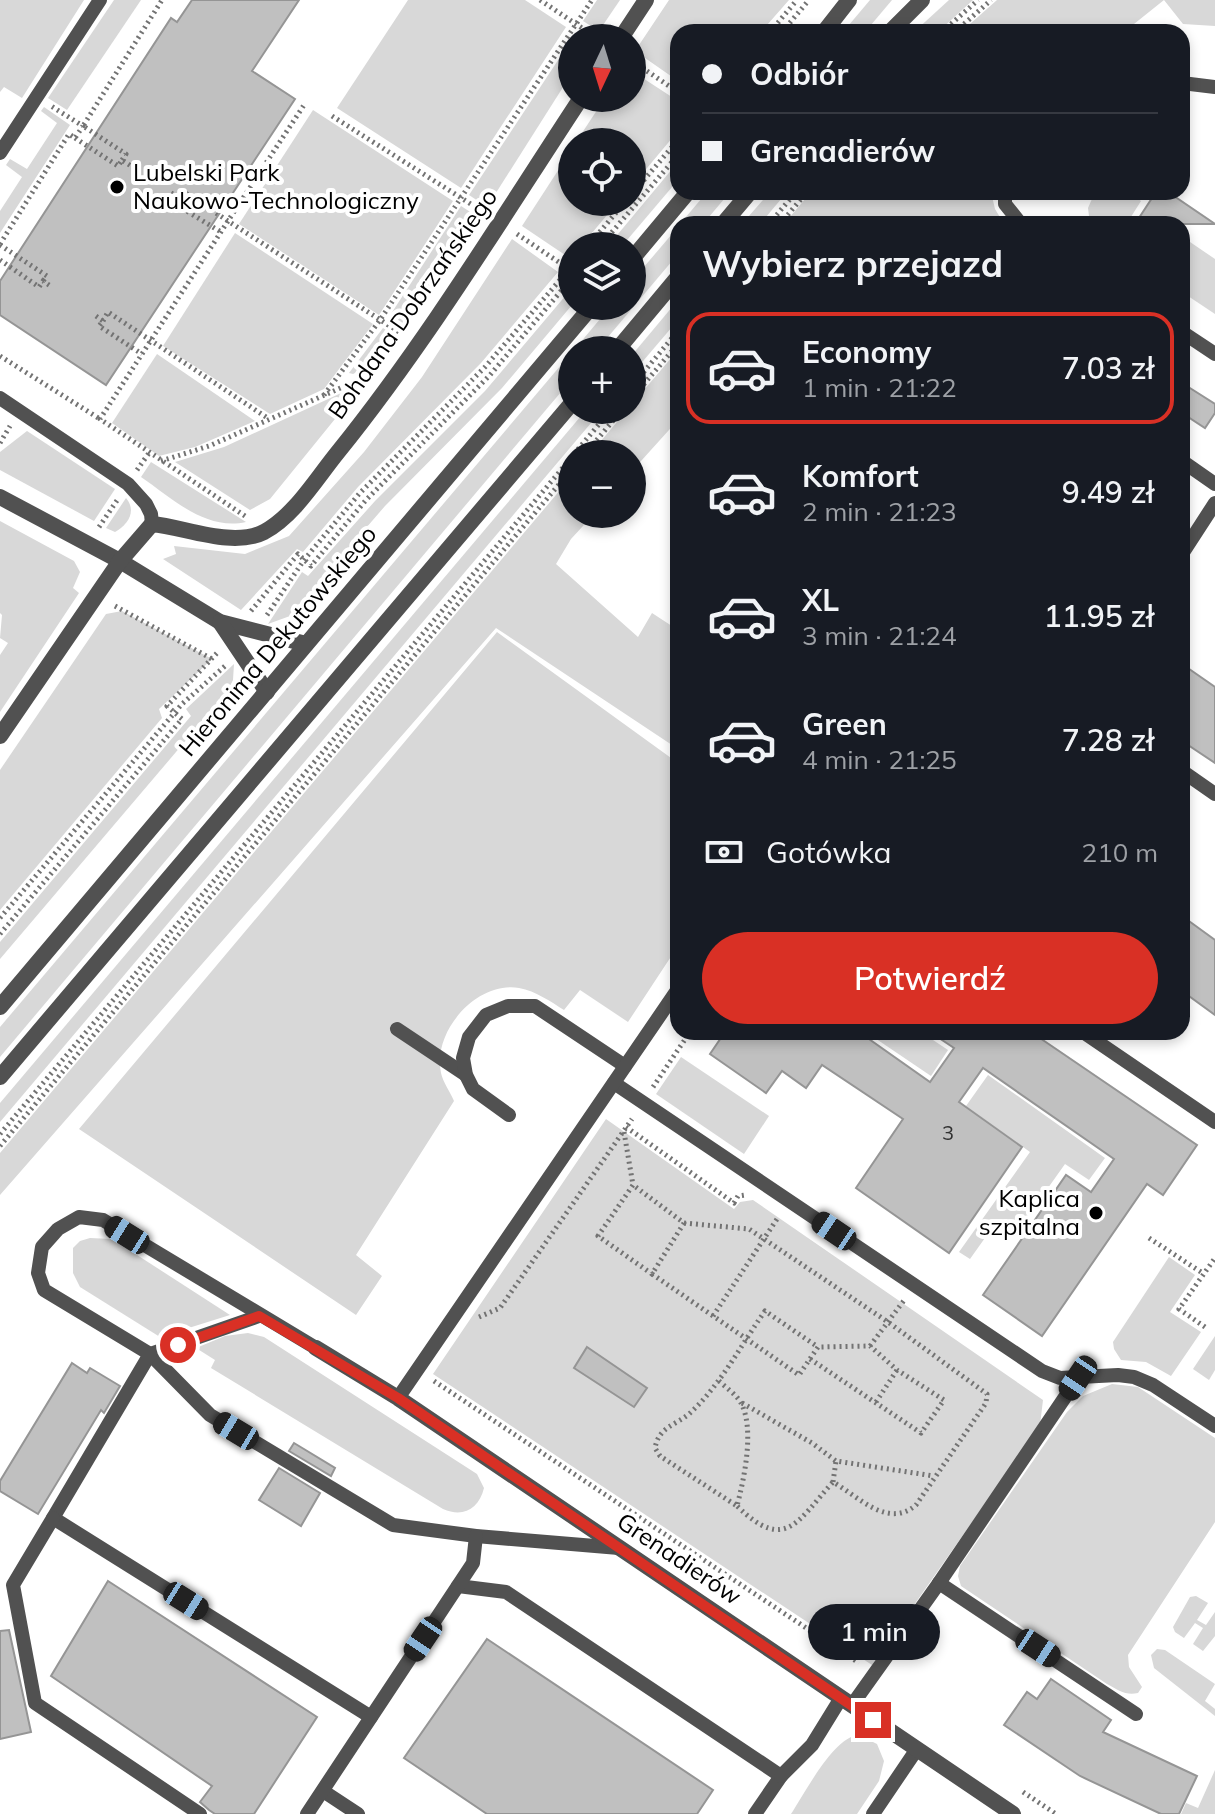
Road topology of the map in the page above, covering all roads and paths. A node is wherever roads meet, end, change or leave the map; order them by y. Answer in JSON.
{"nodes":[{"id":1,"x":100,"y":0,"type":"edge"},
{"id":2,"x":162,"y":0,"type":"edge"},
{"id":3,"x":540,"y":0,"type":"edge"},
{"id":4,"x":592,"y":0,"type":"edge"},
{"id":5,"x":646,"y":0,"type":"edge"},
{"id":6,"x":797,"y":0,"type":"edge"},
{"id":7,"x":809,"y":0,"type":"edge"},
{"id":8,"x":849,"y":0,"type":"edge"},
{"id":9,"x":922,"y":0,"type":"edge"},
{"id":10,"x":978,"y":0,"type":"edge"},
{"id":11,"x":991,"y":0,"type":"edge"},
{"id":12,"x":576,"y":24,"type":"joint"},
{"id":13,"x":630,"y":24,"type":"edge"},
{"id":14,"x":777,"y":24,"type":"edge"},
{"id":15,"x":789,"y":24,"type":"edge"},
{"id":16,"x":830,"y":24,"type":"edge"},
{"id":17,"x":898,"y":24,"type":"edge"},
{"id":18,"x":951,"y":24,"type":"edge"},
{"id":19,"x":964,"y":24,"type":"edge"},
{"id":20,"x":558,"y":51,"type":"edge"},
{"id":21,"x":646,"y":70,"type":"edge"},
{"id":22,"x":1190,"y":84,"type":"edge"},
{"id":23,"x":670,"y":87,"type":"edge"},
{"id":24,"x":1215,"y":87,"type":"edge"},
{"id":25,"x":36,"y":97,"type":"junction"},
{"id":26,"x":304,"y":105,"type":"dead end"},
{"id":27,"x":572,"y":112,"type":"edge"},
{"id":28,"x":332,"y":116,"type":"dead end"},
{"id":29,"x":83,"y":126,"type":"junction"},
{"id":30,"x":75,"y":138,"type":"junction"},
{"id":31,"x":670,"y":149,"type":"edge"},
{"id":32,"x":0,"y":153,"type":"edge"},
{"id":33,"x":122,"y":160,"type":"junction"},
{"id":34,"x":670,"y":164,"type":"edge"},
{"id":35,"x":134,"y":168,"type":"dead end"},
{"id":36,"x":646,"y":178,"type":"edge"},
{"id":37,"x":171,"y":193,"type":"dead end"},
{"id":38,"x":461,"y":199,"type":"junction"},
{"id":39,"x":183,"y":200,"type":"junction"},
{"id":40,"x":681,"y":200,"type":"edge"},
{"id":41,"x":743,"y":200,"type":"edge"},
{"id":42,"x":789,"y":200,"type":"edge"},
{"id":43,"x":800,"y":200,"type":"edge"},
{"id":44,"x":613,"y":216,"type":"edge"},
{"id":45,"x":730,"y":216,"type":"edge"},
{"id":46,"x":776,"y":216,"type":"edge"},
{"id":47,"x":787,"y":216,"type":"edge"},
{"id":48,"x":228,"y":221,"type":"junction"},
{"id":49,"x":500,"y":222,"type":"junction"},
{"id":50,"x":221,"y":232,"type":"junction"},
{"id":51,"x":600,"y":232,"type":"edge"},
{"id":52,"x":612,"y":232,"type":"edge"},
{"id":53,"x":646,"y":242,"type":"edge"},
{"id":54,"x":0,"y":244,"type":"edge"},
{"id":55,"x":0,"y":260,"type":"edge"},
{"id":56,"x":558,"y":260,"type":"edge"},
{"id":57,"x":43,"y":281,"type":"junction"},
{"id":58,"x":558,"y":284,"type":"edge"},
{"id":59,"x":52,"y":287,"type":"dead end"},
{"id":60,"x":670,"y":287,"type":"edge"},
{"id":61,"x":558,"y":295,"type":"edge"},
{"id":62,"x":96,"y":316,"type":"dead end"},
{"id":63,"x":380,"y":320,"type":"junction"},
{"id":64,"x":580,"y":320,"type":"edge"},
{"id":65,"x":103,"y":321,"type":"junction"},
{"id":66,"x":405,"y":336,"type":"dead end"},
{"id":67,"x":629,"y":336,"type":"edge"},
{"id":68,"x":1190,"y":337,"type":"edge"},
{"id":69,"x":151,"y":341,"type":"junction"},
{"id":70,"x":670,"y":341,"type":"edge"},
{"id":71,"x":670,"y":353,"type":"edge"},
{"id":72,"x":143,"y":354,"type":"junction"},
{"id":73,"x":1215,"y":354,"type":"edge"},
{"id":74,"x":0,"y":356,"type":"edge"},
{"id":75,"x":646,"y":369,"type":"edge"},
{"id":76,"x":382,"y":370,"type":"dead end"},
{"id":77,"x":646,"y":382,"type":"edge"},
{"id":78,"x":324,"y":395,"type":"junction"},
{"id":79,"x":0,"y":398,"type":"edge"},
{"id":80,"x":100,"y":419,"type":"junction"},
{"id":81,"x":270,"y":419,"type":"junction"},
{"id":82,"x":558,"y":419,"type":"edge"},
{"id":83,"x":599,"y":424,"type":"edge"},
{"id":84,"x":610,"y":424,"type":"edge"},
{"id":85,"x":586,"y":440,"type":"edge"},
{"id":86,"x":597,"y":440,"type":"edge"},
{"id":87,"x":161,"y":461,"type":"junction"},
{"id":88,"x":1190,"y":467,"type":"edge"},
{"id":89,"x":558,"y":473,"type":"edge"},
{"id":90,"x":1215,"y":484,"type":"edge"},
{"id":91,"x":558,"y":486,"type":"edge"},
{"id":92,"x":0,"y":497,"type":"edge"},
{"id":93,"x":1215,"y":503,"type":"edge"},
{"id":94,"x":251,"y":519,"type":"dead end"},
{"id":95,"x":152,"y":524,"type":"junction"},
{"id":96,"x":1190,"y":542,"type":"edge"},
{"id":97,"x":304,"y":560,"type":"junction"},
{"id":98,"x":120,"y":561,"type":"junction"},
{"id":99,"x":98,"y":594,"type":"junction"},
{"id":100,"x":240,"y":636,"type":"junction"},
{"id":101,"x":306,"y":644,"type":"junction"},
{"id":102,"x":212,"y":659,"type":"junction"},
{"id":103,"x":267,"y":692,"type":"junction"},
{"id":104,"x":175,"y":713,"type":"junction"},
{"id":105,"x":0,"y":736,"type":"edge"},
{"id":106,"x":1190,"y":777,"type":"edge"},
{"id":107,"x":1215,"y":794,"type":"edge"},
{"id":108,"x":0,"y":918,"type":"edge"},
{"id":109,"x":0,"y":934,"type":"edge"},
{"id":110,"x":670,"y":1001,"type":"edge"},
{"id":111,"x":0,"y":1007,"type":"edge"},
{"id":112,"x":397,"y":1029,"type":"dead end"},
{"id":113,"x":685,"y":1040,"type":"edge"},
{"id":114,"x":1095,"y":1040,"type":"edge"},
{"id":115,"x":625,"y":1066,"type":"junction"},
{"id":116,"x":466,"y":1075,"type":"junction"},
{"id":117,"x":0,"y":1077,"type":"edge"},
{"id":118,"x":614,"y":1083,"type":"junction"},
{"id":119,"x":642,"y":1102,"type":"junction"},
{"id":120,"x":509,"y":1115,"type":"dead end"},
{"id":121,"x":1215,"y":1122,"type":"edge"},
{"id":122,"x":624,"y":1131,"type":"junction"},
{"id":123,"x":0,"y":1134,"type":"edge"},
{"id":124,"x":0,"y":1146,"type":"edge"},
{"id":125,"x":633,"y":1185,"type":"junction"},
{"id":126,"x":782,"y":1212,"type":"dead end"},
{"id":127,"x":684,"y":1223,"type":"junction"},
{"id":128,"x":1149,"y":1238,"type":"dead end"},
{"id":129,"x":764,"y":1239,"type":"junction"},
{"id":130,"x":1215,"y":1258,"type":"edge"},
{"id":131,"x":652,"y":1274,"type":"junction"},
{"id":132,"x":1204,"y":1274,"type":"junction"},
{"id":133,"x":899,"y":1307,"type":"dead end"},
{"id":134,"x":259,"y":1316,"type":"junction"},
{"id":135,"x":713,"y":1316,"type":"junction"},
{"id":136,"x":477,"y":1318,"type":"dead end"},
{"id":137,"x":888,"y":1322,"type":"junction"},
{"id":138,"x":1205,"y":1327,"type":"dead end"},
{"id":139,"x":746,"y":1338,"type":"junction"},
{"id":140,"x":870,"y":1346,"type":"junction"},
{"id":141,"x":818,"y":1347,"type":"junction"},
{"id":142,"x":316,"y":1348,"type":"joint"},
{"id":143,"x":150,"y":1354,"type":"junction"},
{"id":144,"x":810,"y":1359,"type":"junction"},
{"id":145,"x":897,"y":1370,"type":"junction"},
{"id":146,"x":429,"y":1377,"type":"dead end"},
{"id":147,"x":1078,"y":1378,"type":"junction"},
{"id":148,"x":718,"y":1380,"type":"junction"},
{"id":149,"x":398,"y":1398,"type":"junction"},
{"id":150,"x":876,"y":1402,"type":"junction"},
{"id":151,"x":741,"y":1403,"type":"junction"},
{"id":152,"x":1215,"y":1426,"type":"edge"},
{"id":153,"x":836,"y":1461,"type":"junction"},
{"id":154,"x":934,"y":1476,"type":"junction"},
{"id":155,"x":833,"y":1482,"type":"junction"},
{"id":156,"x":737,"y":1506,"type":"junction"},
{"id":157,"x":53,"y":1518,"type":"junction"},
{"id":158,"x":476,"y":1536,"type":"junction"},
{"id":159,"x":619,"y":1548,"type":"junction"},
{"id":160,"x":939,"y":1583,"type":"junction"},
{"id":161,"x":458,"y":1586,"type":"junction"},
{"id":162,"x":874,"y":1673,"type":"junction"},
{"id":163,"x":846,"y":1702,"type":"junction"},
{"id":164,"x":1136,"y":1714,"type":"dead end"},
{"id":165,"x":371,"y":1717,"type":"junction"},
{"id":166,"x":917,"y":1749,"type":"junction"},
{"id":167,"x":781,"y":1776,"type":"junction"},
{"id":168,"x":1016,"y":1788,"type":"dead end"},
{"id":169,"x":323,"y":1791,"type":"junction"},
{"id":170,"x":200,"y":1814,"type":"edge"},
{"id":171,"x":307,"y":1814,"type":"edge"},
{"id":172,"x":358,"y":1814,"type":"edge"},
{"id":173,"x":755,"y":1814,"type":"edge"},
{"id":174,"x":873,"y":1814,"type":"edge"},
{"id":175,"x":1013,"y":1814,"type":"edge"},
{"id":176,"x":1056,"y":1814,"type":"edge"}],
"edges":[{"from":1,"to":25,"type":"lane"},
{"from":2,"to":29,"type":"path"},
{"from":3,"to":12,"type":"path"},
{"from":4,"to":12,"type":"path"},
{"from":5,"to":13,"type":"street"},
{"from":6,"to":14,"type":"path"},
{"from":7,"to":15,"type":"path"},
{"from":8,"to":16,"type":"street"},
{"from":9,"to":17,"type":"street"},
{"from":10,"to":18,"type":"path"},
{"from":11,"to":19,"type":"path"},
{"from":20,"to":38,"type":"path"},
{"from":21,"to":23,"type":"path"},
{"from":22,"to":24,"type":"lane"},
{"from":25,"to":29,"type":"path"},
{"from":25,"to":32,"type":"lane"},
{"from":26,"to":48,"type":"path"},
{"from":27,"to":49,"type":"street","name":"Bohdana Dobrzańskiego"},
{"from":28,"to":38,"type":"path"},
{"from":29,"to":30,"type":"path"},
{"from":29,"to":33,"type":"path"},
{"from":30,"to":33,"type":"path"},
{"from":30,"to":54,"type":"path"},
{"from":31,"to":36,"type":"path"},
{"from":33,"to":35,"type":"path"},
{"from":34,"to":52,"type":"path"},
{"from":37,"to":39,"type":"path"},
{"from":38,"to":49,"type":"path"},
{"from":38,"to":63,"type":"path"},
{"from":39,"to":48,"type":"path"},
{"from":39,"to":50,"type":"path"},
{"from":40,"to":53,"type":"street"},
{"from":41,"to":45,"type":"street"},
{"from":42,"to":46,"type":"path"},
{"from":43,"to":47,"type":"path"},
{"from":44,"to":51,"type":"path"},
{"from":48,"to":50,"type":"path"},
{"from":48,"to":63,"type":"path"},
{"from":49,"to":56,"type":"path"},
{"from":49,"to":95,"type":"street","name":"Bohdana Dobrzańskiego"},
{"from":50,"to":69,"type":"path"},
{"from":54,"to":57,"type":"path"},
{"from":55,"to":57,"type":"path"},
{"from":57,"to":59,"type":"path"},
{"from":58,"to":97,"type":"path"},
{"from":60,"to":67,"type":"street"},
{"from":61,"to":97,"type":"path"},
{"from":62,"to":65,"type":"path"},
{"from":63,"to":66,"type":"path"},
{"from":63,"to":78,"type":"path"},
{"from":64,"to":101,"type":"street","name":"Hieronima Dekutowskiego"},
{"from":65,"to":69,"type":"path"},
{"from":65,"to":72,"type":"path"},
{"from":68,"to":73,"type":"lane"},
{"from":69,"to":72,"type":"path"},
{"from":69,"to":81,"type":"path"},
{"from":70,"to":75,"type":"path"},
{"from":71,"to":77,"type":"path"},
{"from":72,"to":80,"type":"path"},
{"from":74,"to":80,"type":"path"},
{"from":76,"to":78,"type":"path"},
{"from":78,"to":81,"type":"path"},
{"from":79,"to":95,"type":"lane"},
{"from":80,"to":87,"type":"path"},
{"from":81,"to":87,"type":"path"},
{"from":82,"to":117,"type":"street"},
{"from":83,"to":85,"type":"path"},
{"from":84,"to":86,"type":"path"},
{"from":87,"to":94,"type":"path"},
{"from":88,"to":90,"type":"lane"},
{"from":89,"to":123,"type":"path"},
{"from":91,"to":124,"type":"path"},
{"from":92,"to":98,"type":"street"},
{"from":93,"to":96,"type":"lane"},
{"from":95,"to":98,"type":"street"},
{"from":97,"to":100,"type":"path"},
{"from":97,"to":100,"type":"path"},
{"from":98,"to":99,"type":"street"},
{"from":98,"to":100,"type":"street"},
{"from":99,"to":102,"type":"path"},
{"from":99,"to":105,"type":"street"},
{"from":100,"to":101,"type":"street"},
{"from":100,"to":102,"type":"path"},
{"from":100,"to":103,"type":"street"},
{"from":100,"to":104,"type":"path"},
{"from":101,"to":103,"type":"street","name":"Hieronima Dekutowskiego"},
{"from":102,"to":104,"type":"path"},
{"from":103,"to":111,"type":"street","name":"Hieronima Dekutowskiego"},
{"from":104,"to":108,"type":"path"},
{"from":104,"to":109,"type":"path"},
{"from":106,"to":107,"type":"lane"},
{"from":110,"to":115,"type":"lane"},
{"from":112,"to":116,"type":"lane"},
{"from":113,"to":119,"type":"path"},
{"from":114,"to":121,"type":"lane"},
{"from":115,"to":116,"type":"lane"},
{"from":115,"to":118,"type":"lane"},
{"from":116,"to":120,"type":"lane"},
{"from":118,"to":119,"type":"lane"},
{"from":118,"to":149,"type":"lane"},
{"from":119,"to":122,"type":"path"},
{"from":119,"to":147,"type":"lane"},
{"from":122,"to":125,"type":"path"},
{"from":122,"to":136,"type":"path"},
{"from":125,"to":127,"type":"path"},
{"from":125,"to":131,"type":"path"},
{"from":126,"to":129,"type":"path"},
{"from":127,"to":129,"type":"path"},
{"from":127,"to":131,"type":"path"},
{"from":128,"to":132,"type":"path"},
{"from":129,"to":135,"type":"path"},
{"from":129,"to":137,"type":"path"},
{"from":130,"to":132,"type":"path"},
{"from":131,"to":135,"type":"path"},
{"from":132,"to":138,"type":"path"},
{"from":133,"to":137,"type":"path"},
{"from":134,"to":142,"type":"lane"},
{"from":134,"to":143,"type":"lane"},
{"from":134,"to":143,"type":"lane"},
{"from":135,"to":139,"type":"path"},
{"from":137,"to":140,"type":"path"},
{"from":137,"to":154,"type":"path"},
{"from":139,"to":141,"type":"path"},
{"from":139,"to":144,"type":"path"},
{"from":139,"to":148,"type":"path"},
{"from":140,"to":141,"type":"path"},
{"from":140,"to":145,"type":"path"},
{"from":141,"to":144,"type":"path"},
{"from":142,"to":149,"type":"street","name":"Grenadierów"},
{"from":143,"to":157,"type":"lane"},
{"from":143,"to":158,"type":"lane"},
{"from":144,"to":150,"type":"path"},
{"from":145,"to":150,"type":"path"},
{"from":145,"to":150,"type":"path"},
{"from":146,"to":162,"type":"path"},
{"from":147,"to":152,"type":"lane"},
{"from":147,"to":160,"type":"lane"},
{"from":148,"to":151,"type":"path"},
{"from":148,"to":156,"type":"path"},
{"from":149,"to":159,"type":"street","name":"Grenadierów"},
{"from":151,"to":153,"type":"path"},
{"from":151,"to":156,"type":"path"},
{"from":153,"to":154,"type":"path"},
{"from":153,"to":155,"type":"path"},
{"from":154,"to":155,"type":"path"},
{"from":155,"to":156,"type":"path"},
{"from":157,"to":165,"type":"lane"},
{"from":157,"to":170,"type":"lane"},
{"from":158,"to":159,"type":"lane"},
{"from":158,"to":161,"type":"lane"},
{"from":159,"to":163,"type":"street","name":"Grenadierów"},
{"from":160,"to":162,"type":"lane"},
{"from":160,"to":164,"type":"lane"},
{"from":161,"to":165,"type":"lane"},
{"from":161,"to":167,"type":"lane"},
{"from":162,"to":163,"type":"lane"},
{"from":163,"to":166,"type":"street","name":"Grenadierów"},
{"from":163,"to":167,"type":"lane"},
{"from":165,"to":169,"type":"lane"},
{"from":166,"to":174,"type":"lane"},
{"from":166,"to":175,"type":"street","name":"Grenadierów"},
{"from":167,"to":173,"type":"lane"},
{"from":168,"to":176,"type":"path"},
{"from":169,"to":171,"type":"lane"},
{"from":169,"to":172,"type":"lane"}]}
